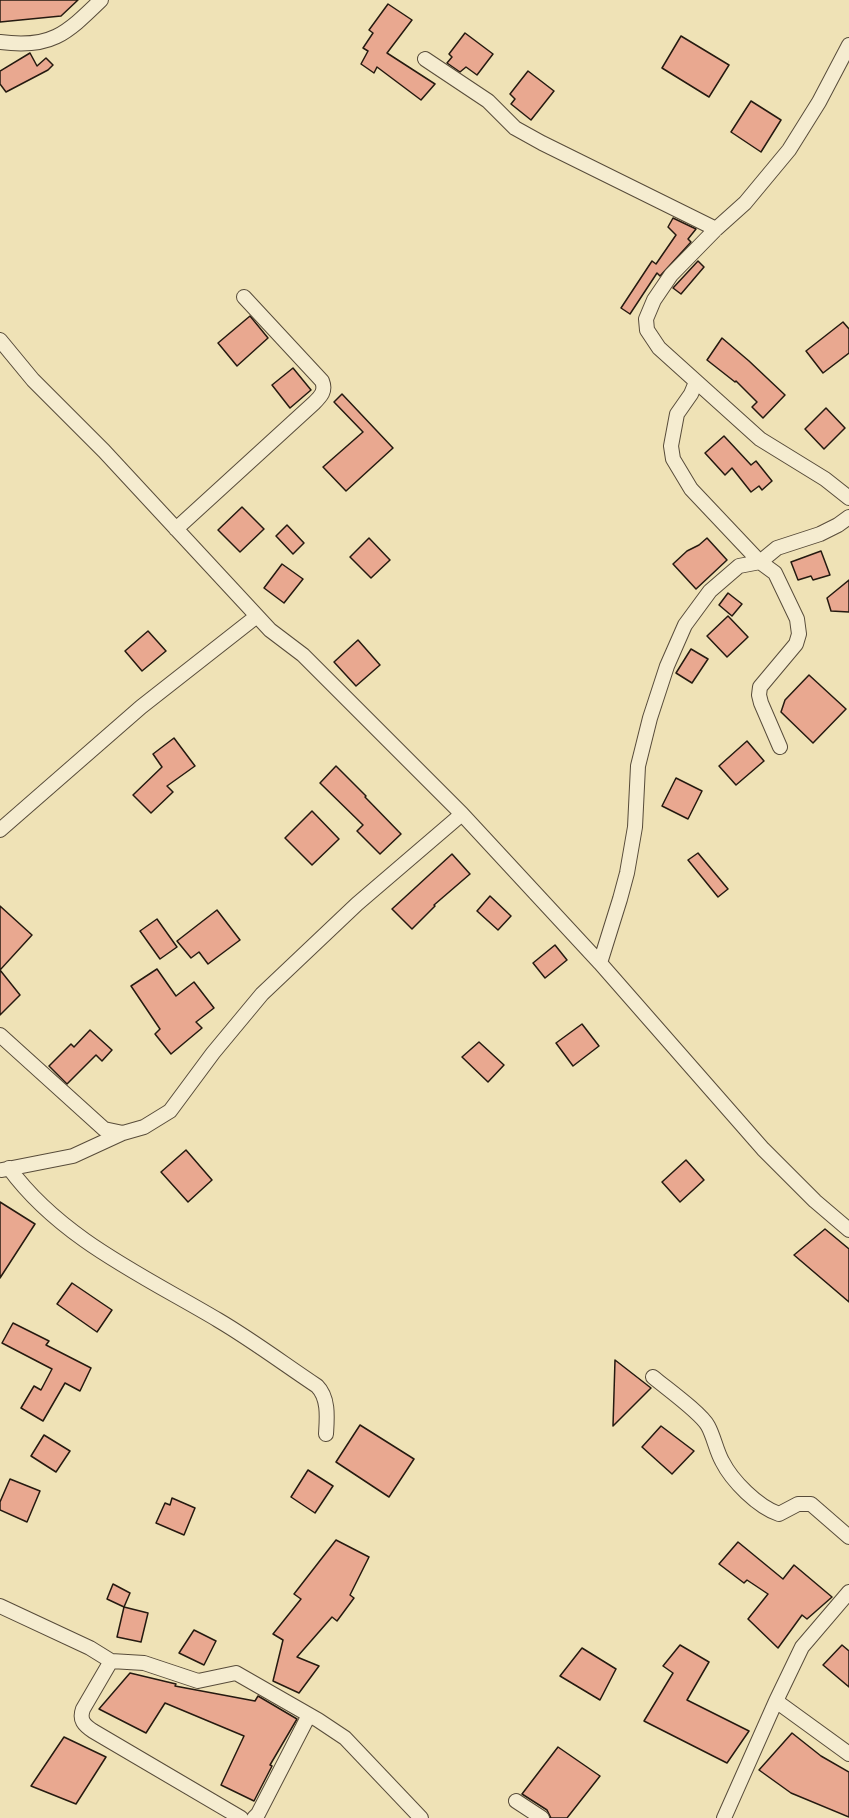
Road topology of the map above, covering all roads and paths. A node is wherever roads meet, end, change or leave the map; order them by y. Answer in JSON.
{"nodes":[{"id":1,"x":101,"y":0,"type":"edge"},
{"id":2,"x":0,"y":42,"type":"edge"},
{"id":3,"x":849,"y":45,"type":"edge"},
{"id":4,"x":425,"y":59,"type":"dead end"},
{"id":5,"x":716,"y":229,"type":"junction"},
{"id":6,"x":244,"y":297,"type":"dead end"},
{"id":7,"x":0,"y":340,"type":"edge"},
{"id":8,"x":696,"y":382,"type":"junction"},
{"id":9,"x":849,"y":498,"type":"edge"},
{"id":10,"x":849,"y":517,"type":"edge"},
{"id":11,"x":176,"y":529,"type":"junction"},
{"id":12,"x":760,"y":562,"type":"junction"},
{"id":13,"x":257,"y":616,"type":"junction"},
{"id":14,"x":780,"y":747,"type":"dead end"},
{"id":15,"x":462,"y":814,"type":"junction"},
{"id":16,"x":0,"y":830,"type":"edge"},
{"id":17,"x":600,"y":963,"type":"junction"},
{"id":18,"x":0,"y":1035,"type":"edge"},
{"id":19,"x":123,"y":1133,"type":"junction"},
{"id":20,"x":4,"y":1169,"type":"edge"},
{"id":21,"x":849,"y":1230,"type":"edge"},
{"id":22,"x":653,"y":1377,"type":"dead end"},
{"id":23,"x":326,"y":1434,"type":"dead end"},
{"id":24,"x":849,"y":1537,"type":"edge"},
{"id":25,"x":849,"y":1592,"type":"edge"},
{"id":26,"x":0,"y":1606,"type":"edge"},
{"id":27,"x":111,"y":1661,"type":"junction"},
{"id":28,"x":776,"y":1701,"type":"junction"},
{"id":29,"x":309,"y":1715,"type":"junction"},
{"id":30,"x":849,"y":1754,"type":"edge"},
{"id":31,"x":516,"y":1801,"type":"dead end"},
{"id":32,"x":241,"y":1818,"type":"edge"},
{"id":33,"x":254,"y":1818,"type":"edge"},
{"id":34,"x":421,"y":1818,"type":"edge"},
{"id":35,"x":542,"y":1818,"type":"edge"},
{"id":36,"x":724,"y":1818,"type":"edge"}],
"edges":[{"from":1,"to":2,"type":"street"},
{"from":3,"to":5,"type":"street"},
{"from":4,"to":5,"type":"street"},
{"from":5,"to":8,"type":"street"},
{"from":6,"to":11,"type":"street"},
{"from":7,"to":11,"type":"street"},
{"from":8,"to":9,"type":"street"},
{"from":8,"to":12,"type":"street"},
{"from":10,"to":12,"type":"street"},
{"from":11,"to":13,"type":"street"},
{"from":12,"to":14,"type":"street"},
{"from":12,"to":17,"type":"street"},
{"from":13,"to":15,"type":"street"},
{"from":13,"to":16,"type":"street"},
{"from":15,"to":17,"type":"street"},
{"from":15,"to":19,"type":"street"},
{"from":17,"to":21,"type":"street"},
{"from":18,"to":19,"type":"street"},
{"from":19,"to":20,"type":"street"},
{"from":20,"to":23,"type":"street"},
{"from":22,"to":24,"type":"street"},
{"from":25,"to":28,"type":"street"},
{"from":26,"to":27,"type":"street"},
{"from":27,"to":29,"type":"street"},
{"from":27,"to":32,"type":"street"},
{"from":28,"to":30,"type":"street"},
{"from":28,"to":36,"type":"street"},
{"from":29,"to":33,"type":"street"},
{"from":29,"to":34,"type":"street"},
{"from":31,"to":35,"type":"street"}]}
